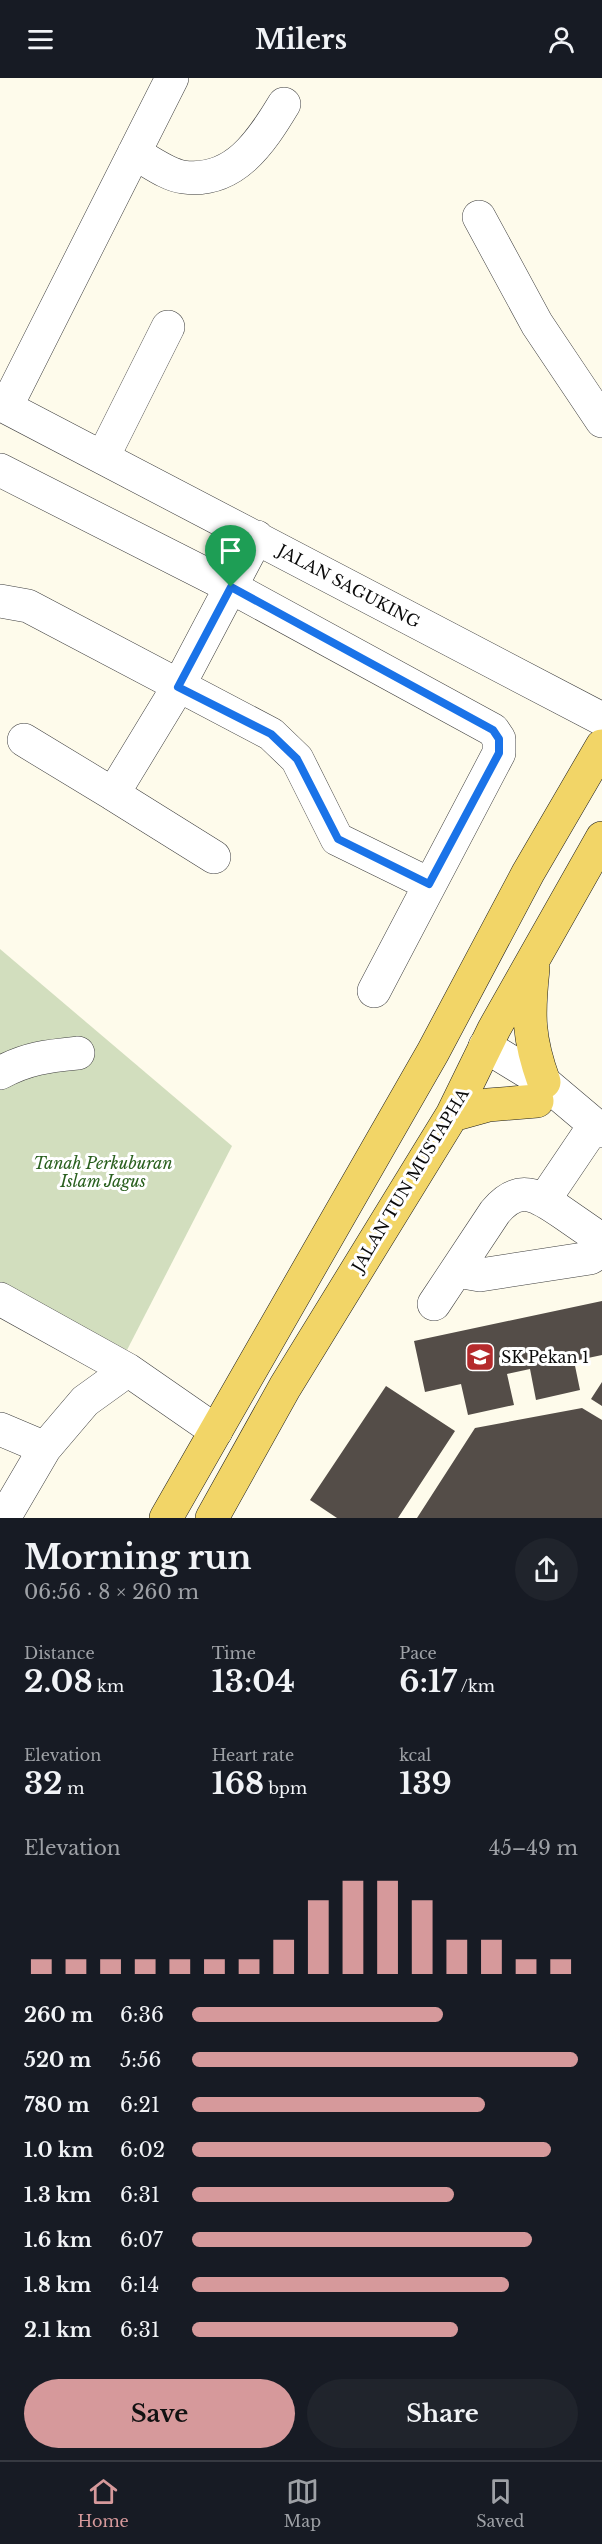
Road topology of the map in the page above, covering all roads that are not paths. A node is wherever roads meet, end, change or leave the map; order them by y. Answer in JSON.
{"nodes":[{"id":1,"x":172,"y":78,"type":"edge"},
{"id":2,"x":284,"y":104,"type":"dead end"},
{"id":3,"x":134,"y":153,"type":"junction"},
{"id":4,"x":478,"y":217,"type":"dead end"},
{"id":5,"x":168,"y":327,"type":"dead end"},
{"id":6,"x":3,"y":405,"type":"edge"},
{"id":7,"x":602,"y":421,"type":"edge"},
{"id":8,"x":103,"y":457,"type":"junction"},
{"id":9,"x":0,"y":470,"type":"edge"},
{"id":10,"x":257,"y":537,"type":"junction"},
{"id":11,"x":231,"y":587,"type":"junction"},
{"id":12,"x":0,"y":601,"type":"edge"},
{"id":13,"x":178,"y":687,"type":"junction"},
{"id":14,"x":602,"y":719,"type":"edge"},
{"id":15,"x":24,"y":740,"type":"dead end"},
{"id":16,"x":602,"y":746,"type":"edge"},
{"id":17,"x":113,"y":794,"type":"junction"},
{"id":18,"x":602,"y":838,"type":"edge"},
{"id":19,"x":214,"y":857,"type":"dead end"},
{"id":20,"x":429,"y":884,"type":"junction"},
{"id":21,"x":535,"y":955,"type":"junction"},
{"id":22,"x":374,"y":991,"type":"dead end"},
{"id":23,"x":463,"y":997,"type":"junction"},
{"id":24,"x":78,"y":1053,"type":"dead end"},
{"id":25,"x":478,"y":1055,"type":"junction"},
{"id":26,"x":0,"y":1073,"type":"edge"},
{"id":27,"x":418,"y":1079,"type":"junction"},
{"id":28,"x":541,"y":1091,"type":"junction"},
{"id":29,"x":452,"y":1115,"type":"junction"},
{"id":30,"x":598,"y":1129,"type":"edge"},
{"id":31,"x":544,"y":1200,"type":"junction"},
{"id":32,"x":602,"y":1240,"type":"edge"},
{"id":33,"x":602,"y":1251,"type":"edge"},
{"id":34,"x":456,"y":1271,"type":"junction"},
{"id":35,"x":0,"y":1299,"type":"edge"},
{"id":36,"x":434,"y":1304,"type":"dead end"},
{"id":37,"x":128,"y":1370,"type":"junction"},
{"id":38,"x":0,"y":1429,"type":"edge"},
{"id":39,"x":216,"y":1431,"type":"junction"},
{"id":40,"x":45,"y":1448,"type":"junction"},
{"id":41,"x":4,"y":1518,"type":"edge"},
{"id":42,"x":166,"y":1518,"type":"edge"},
{"id":43,"x":212,"y":1518,"type":"edge"}],
"edges":[{"from":1,"to":3,"type":"street"},
{"from":2,"to":3,"type":"street"},
{"from":3,"to":6,"type":"street"},
{"from":4,"to":7,"type":"street"},
{"from":5,"to":8,"type":"street"},
{"from":6,"to":8,"type":"street","name":"JALAN SAGUKING"},
{"from":8,"to":10,"type":"street","name":"JALAN SAGUKING"},
{"from":9,"to":11,"type":"street"},
{"from":10,"to":11,"type":"street"},
{"from":10,"to":14,"type":"street","name":"JALAN SAGUKING"},
{"from":11,"to":13,"type":"street"},
{"from":11,"to":20,"type":"street"},
{"from":12,"to":13,"type":"street"},
{"from":13,"to":17,"type":"street"},
{"from":13,"to":20,"type":"street"},
{"from":15,"to":17,"type":"street"},
{"from":16,"to":23,"type":"main road"},
{"from":17,"to":19,"type":"street"},
{"from":18,"to":21,"type":"main road","name":"JALAN TUN MUSTAPHA"},
{"from":20,"to":22,"type":"street"},
{"from":21,"to":25,"type":"main road","name":"JALAN TUN MUSTAPHA"},
{"from":21,"to":28,"type":"main road"},
{"from":23,"to":25,"type":"main road"},
{"from":23,"to":27,"type":"main road"},
{"from":24,"to":26,"type":"street"},
{"from":25,"to":27,"type":"main road"},
{"from":25,"to":28,"type":"street"},
{"from":25,"to":29,"type":"main road","name":"JALAN TUN MUSTAPHA"},
{"from":27,"to":39,"type":"main road"},
{"from":28,"to":29,"type":"main road"},
{"from":28,"to":30,"type":"street"},
{"from":29,"to":43,"type":"main road","name":"JALAN TUN MUSTAPHA"},
{"from":30,"to":31,"type":"street"},
{"from":31,"to":32,"type":"street"},
{"from":31,"to":34,"type":"street"},
{"from":33,"to":34,"type":"street"},
{"from":34,"to":36,"type":"street"},
{"from":35,"to":37,"type":"street"},
{"from":37,"to":39,"type":"street"},
{"from":37,"to":40,"type":"street"},
{"from":38,"to":40,"type":"street"},
{"from":39,"to":42,"type":"main road"},
{"from":40,"to":41,"type":"street"}]}
